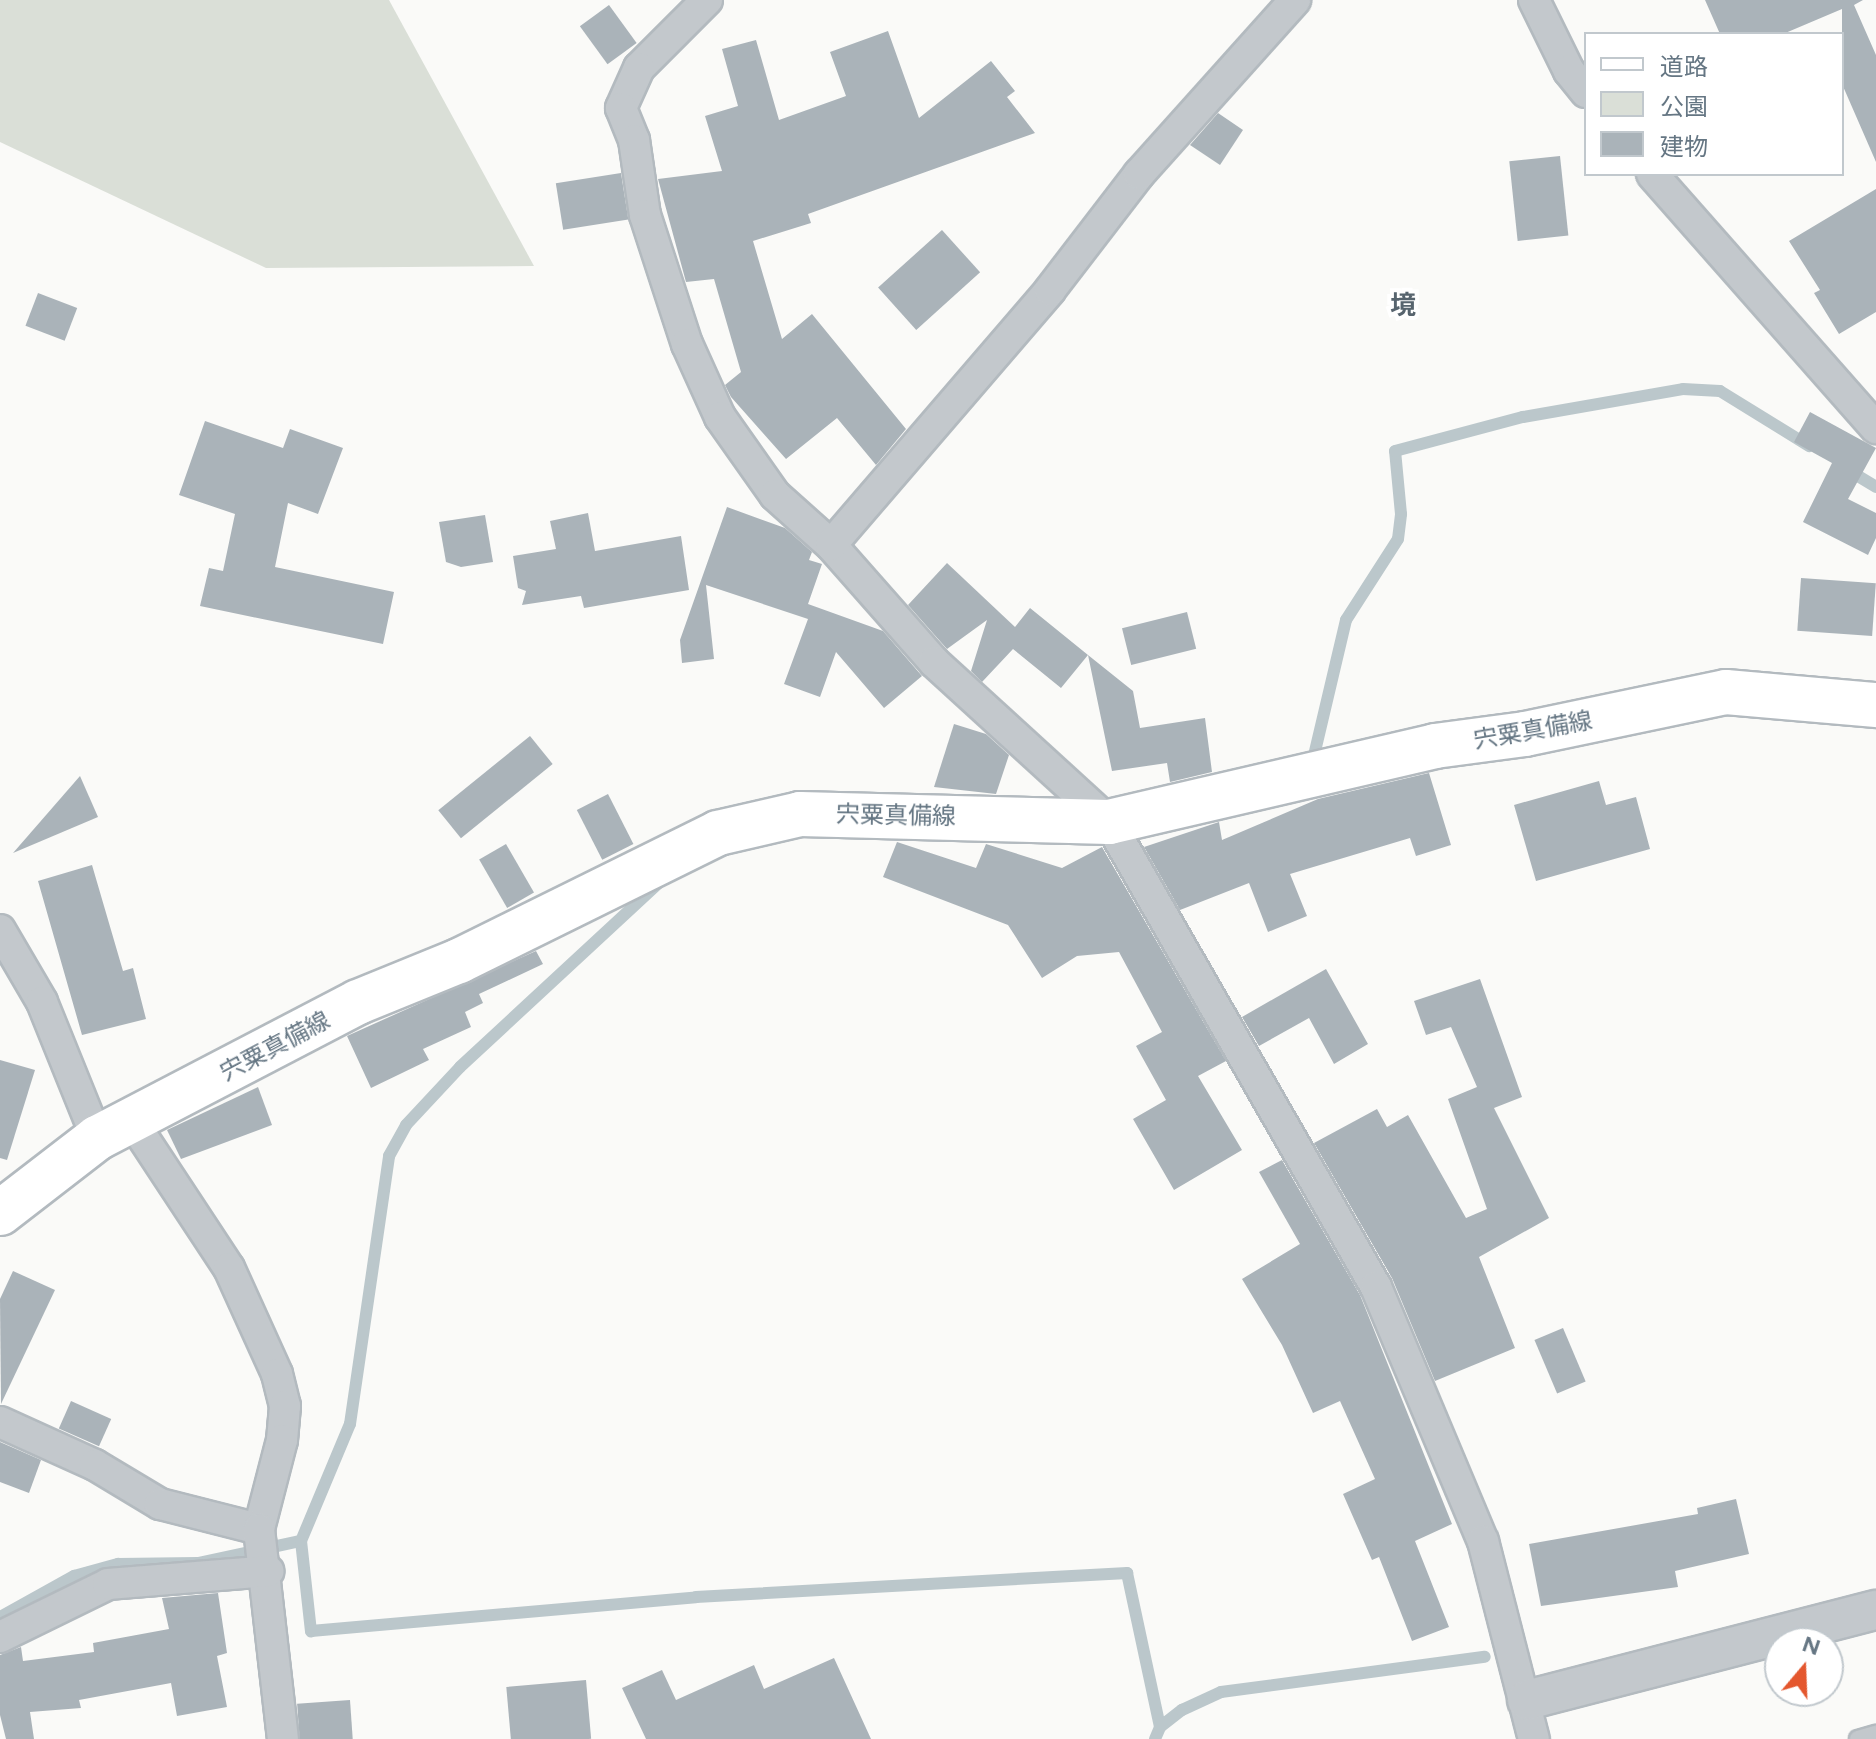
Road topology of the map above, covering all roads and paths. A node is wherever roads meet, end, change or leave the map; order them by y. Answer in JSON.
{"nodes":[{"id":1,"x":707,"y":0,"type":"edge"},
{"id":2,"x":1295,"y":0,"type":"edge"},
{"id":3,"x":1534,"y":0,"type":"edge"},
{"id":4,"x":1584,"y":90,"type":"edge"},
{"id":5,"x":1654,"y":176,"type":"edge"},
{"id":6,"x":1876,"y":428,"type":"edge"},
{"id":7,"x":831,"y":545,"type":"junction"},
{"id":8,"x":1876,"y":705,"type":"edge"},
{"id":9,"x":1109,"y":822,"type":"junction"},
{"id":10,"x":0,"y":930,"type":"edge"},
{"id":11,"x":114,"y":1129,"type":"junction"},
{"id":12,"x":0,"y":1213,"type":"edge"},
{"id":13,"x":0,"y":1422,"type":"edge"},
{"id":14,"x":259,"y":1529,"type":"junction"},
{"id":15,"x":268,"y":1571,"type":"junction"},
{"id":16,"x":1876,"y":1610,"type":"edge"},
{"id":17,"x":0,"y":1637,"type":"edge"},
{"id":18,"x":1527,"y":1700,"type":"junction"},
{"id":19,"x":1876,"y":1734,"type":"edge"},
{"id":20,"x":283,"y":1739,"type":"edge"},
{"id":21,"x":1534,"y":1739,"type":"edge"},
{"id":22,"x":1858,"y":1739,"type":"edge"}],
"edges":[{"from":1,"to":7,"type":"street"},
{"from":2,"to":7,"type":"street"},
{"from":3,"to":4,"type":"street"},
{"from":5,"to":6,"type":"street"},
{"from":7,"to":9,"type":"street"},
{"from":8,"to":9,"type":"main road","name":"宍粟真備線"},
{"from":9,"to":11,"type":"main road","name":"宍粟真備線"},
{"from":9,"to":18,"type":"street"},
{"from":10,"to":11,"type":"street"},
{"from":11,"to":12,"type":"main road","name":"宍粟真備線"},
{"from":11,"to":14,"type":"street"},
{"from":13,"to":14,"type":"street"},
{"from":14,"to":15,"type":"street"},
{"from":15,"to":17,"type":"street"},
{"from":15,"to":20,"type":"street"},
{"from":16,"to":18,"type":"street"},
{"from":18,"to":21,"type":"street"},
{"from":19,"to":22,"type":"lane"}]}
